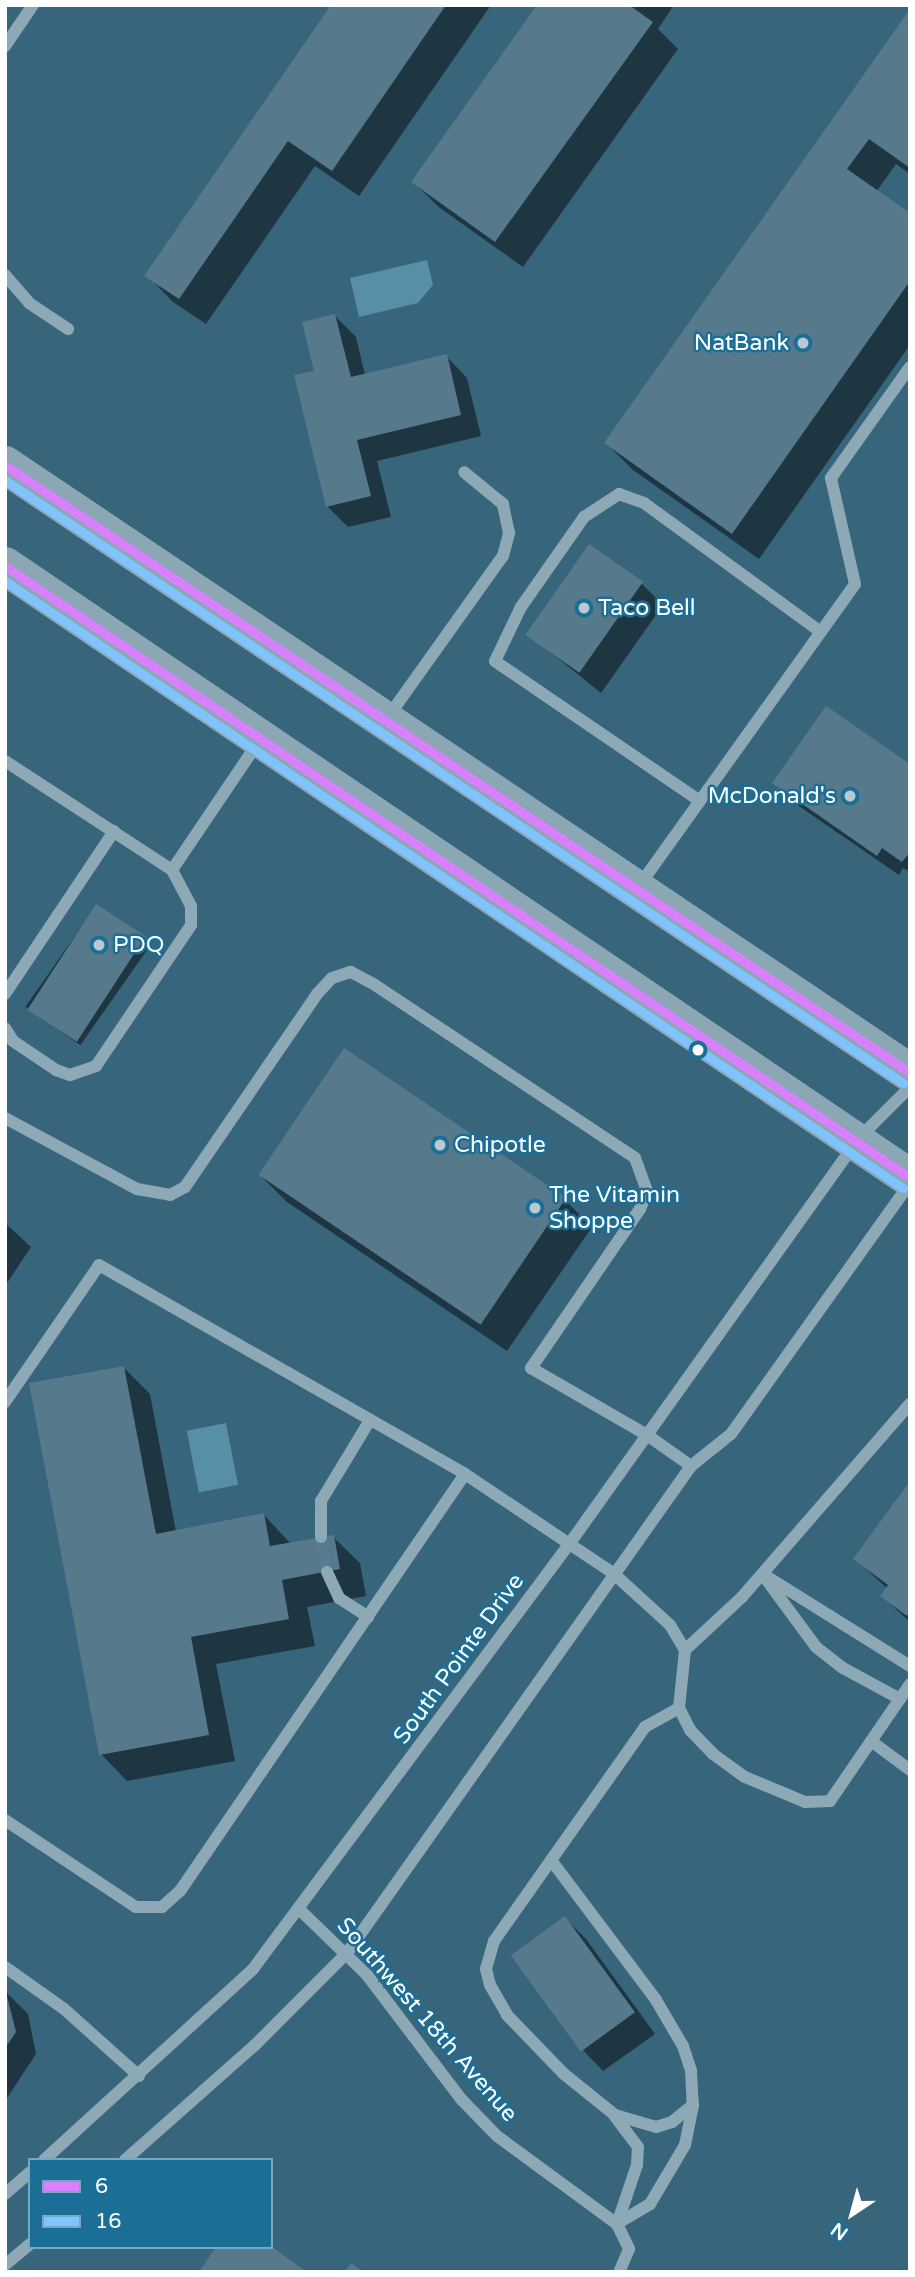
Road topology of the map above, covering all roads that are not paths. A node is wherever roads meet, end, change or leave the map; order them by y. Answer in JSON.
{"nodes":[{"id":1,"x":33,"y":5,"type":"edge"},
{"id":2,"x":5,"y":46,"type":"edge"},
{"id":3,"x":5,"y":275,"type":"edge"},
{"id":4,"x":68,"y":329,"type":"dead end"},
{"id":5,"x":910,"y":367,"type":"edge"},
{"id":6,"x":5,"y":465,"type":"edge"},
{"id":7,"x":464,"y":472,"type":"dead end"},
{"id":8,"x":5,"y":566,"type":"edge"},
{"id":9,"x":821,"y":632,"type":"junction"},
{"id":10,"x":386,"y":721,"type":"junction"},
{"id":11,"x":261,"y":737,"type":"junction"},
{"id":12,"x":7,"y":766,"type":"edge"},
{"id":13,"x":700,"y":801,"type":"junction"},
{"id":14,"x":114,"y":831,"type":"junction"},
{"id":15,"x":172,"y":870,"type":"junction"},
{"id":16,"x":637,"y":889,"type":"junction"},
{"id":17,"x":5,"y":994,"type":"edge"},
{"id":18,"x":5,"y":1028,"type":"edge"},
{"id":19,"x":910,"y":1073,"type":"edge"},
{"id":20,"x":910,"y":1087,"type":"edge"},
{"id":21,"x":5,"y":1118,"type":"edge"},
{"id":22,"x":858,"y":1139,"type":"junction"},
{"id":23,"x":910,"y":1180,"type":"edge"},
{"id":24,"x":5,"y":1402,"type":"edge"},
{"id":25,"x":910,"y":1404,"type":"edge"},
{"id":26,"x":370,"y":1420,"type":"junction"},
{"id":27,"x":647,"y":1435,"type":"junction"},
{"id":28,"x":691,"y":1466,"type":"junction"},
{"id":29,"x":465,"y":1474,"type":"junction"},
{"id":30,"x":321,"y":1537,"type":"tunnel mouth"},
{"id":31,"x":570,"y":1543,"type":"junction"},
{"id":32,"x":327,"y":1572,"type":"tunnel mouth"},
{"id":33,"x":613,"y":1573,"type":"junction"},
{"id":34,"x":763,"y":1574,"type":"junction"},
{"id":35,"x":368,"y":1617,"type":"junction"},
{"id":36,"x":685,"y":1650,"type":"junction"},
{"id":37,"x":910,"y":1666,"type":"edge"},
{"id":38,"x":910,"y":1684,"type":"edge"},
{"id":39,"x":900,"y":1699,"type":"junction"},
{"id":40,"x":679,"y":1708,"type":"junction"},
{"id":41,"x":871,"y":1741,"type":"junction"},
{"id":42,"x":910,"y":1770,"type":"edge"},
{"id":43,"x":5,"y":1820,"type":"edge"},
{"id":44,"x":551,"y":1860,"type":"junction"},
{"id":45,"x":300,"y":1910,"type":"junction"},
{"id":46,"x":347,"y":1953,"type":"junction"},
{"id":47,"x":5,"y":1968,"type":"edge"},
{"id":48,"x":139,"y":2076,"type":"junction"},
{"id":49,"x":693,"y":2105,"type":"junction"},
{"id":50,"x":615,"y":2115,"type":"junction"},
{"id":51,"x":46,"y":2158,"type":"edge"},
{"id":52,"x":127,"y":2158,"type":"edge"},
{"id":53,"x":28,"y":2174,"type":"edge"},
{"id":54,"x":5,"y":2194,"type":"edge"},
{"id":55,"x":617,"y":2224,"type":"junction"},
{"id":56,"x":28,"y":2246,"type":"edge"},
{"id":57,"x":5,"y":2265,"type":"edge"},
{"id":58,"x":619,"y":2272,"type":"edge"}],
"edges":[{"from":1,"to":2,"type":"street"},
{"from":3,"to":4,"type":"street"},
{"from":5,"to":9,"type":"street"},
{"from":6,"to":10,"type":"main road"},
{"from":7,"to":10,"type":"street"},
{"from":8,"to":11,"type":"main road"},
{"from":9,"to":13,"type":"street"},
{"from":9,"to":13,"type":"street"},
{"from":10,"to":16,"type":"main road"},
{"from":11,"to":15,"type":"street"},
{"from":11,"to":22,"type":"main road"},
{"from":12,"to":14,"type":"street"},
{"from":13,"to":16,"type":"street"},
{"from":14,"to":15,"type":"street"},
{"from":14,"to":17,"type":"street"},
{"from":15,"to":18,"type":"street"},
{"from":16,"to":19,"type":"main road"},
{"from":20,"to":22,"type":"street","name":"South Pointe Drive"},
{"from":21,"to":27,"type":"street"},
{"from":22,"to":23,"type":"main road"},
{"from":22,"to":27,"type":"street","name":"South Pointe Drive"},
{"from":23,"to":28,"type":"street"},
{"from":24,"to":26,"type":"street"},
{"from":25,"to":34,"type":"street"},
{"from":26,"to":29,"type":"street"},
{"from":26,"to":30,"type":"street"},
{"from":27,"to":28,"type":"street"},
{"from":27,"to":31,"type":"street","name":"South Pointe Drive"},
{"from":28,"to":33,"type":"street"},
{"from":29,"to":31,"type":"street"},
{"from":29,"to":35,"type":"street"},
{"from":31,"to":33,"type":"street"},
{"from":31,"to":45,"type":"street","name":"South Pointe Drive"},
{"from":32,"to":35,"type":"street"},
{"from":33,"to":36,"type":"street"},
{"from":33,"to":46,"type":"street"},
{"from":34,"to":36,"type":"street"},
{"from":34,"to":37,"type":"street"},
{"from":34,"to":39,"type":"street"},
{"from":35,"to":43,"type":"street"},
{"from":36,"to":40,"type":"street"},
{"from":38,"to":39,"type":"street"},
{"from":39,"to":41,"type":"street"},
{"from":40,"to":41,"type":"street"},
{"from":40,"to":44,"type":"street"},
{"from":41,"to":42,"type":"street"},
{"from":44,"to":49,"type":"street"},
{"from":44,"to":50,"type":"street"},
{"from":45,"to":46,"type":"street","name":"Southwest 18th Avenue"},
{"from":45,"to":48,"type":"street","name":"South Pointe Drive"},
{"from":46,"to":52,"type":"street"},
{"from":46,"to":55,"type":"street","name":"Southwest 18th Avenue"},
{"from":47,"to":48,"type":"street"},
{"from":48,"to":51,"type":"street","name":"South Pointe Drive"},
{"from":49,"to":50,"type":"street"},
{"from":49,"to":55,"type":"street"},
{"from":50,"to":55,"type":"street"},
{"from":53,"to":54,"type":"street"},
{"from":55,"to":58,"type":"street"},
{"from":56,"to":57,"type":"street"}]}
